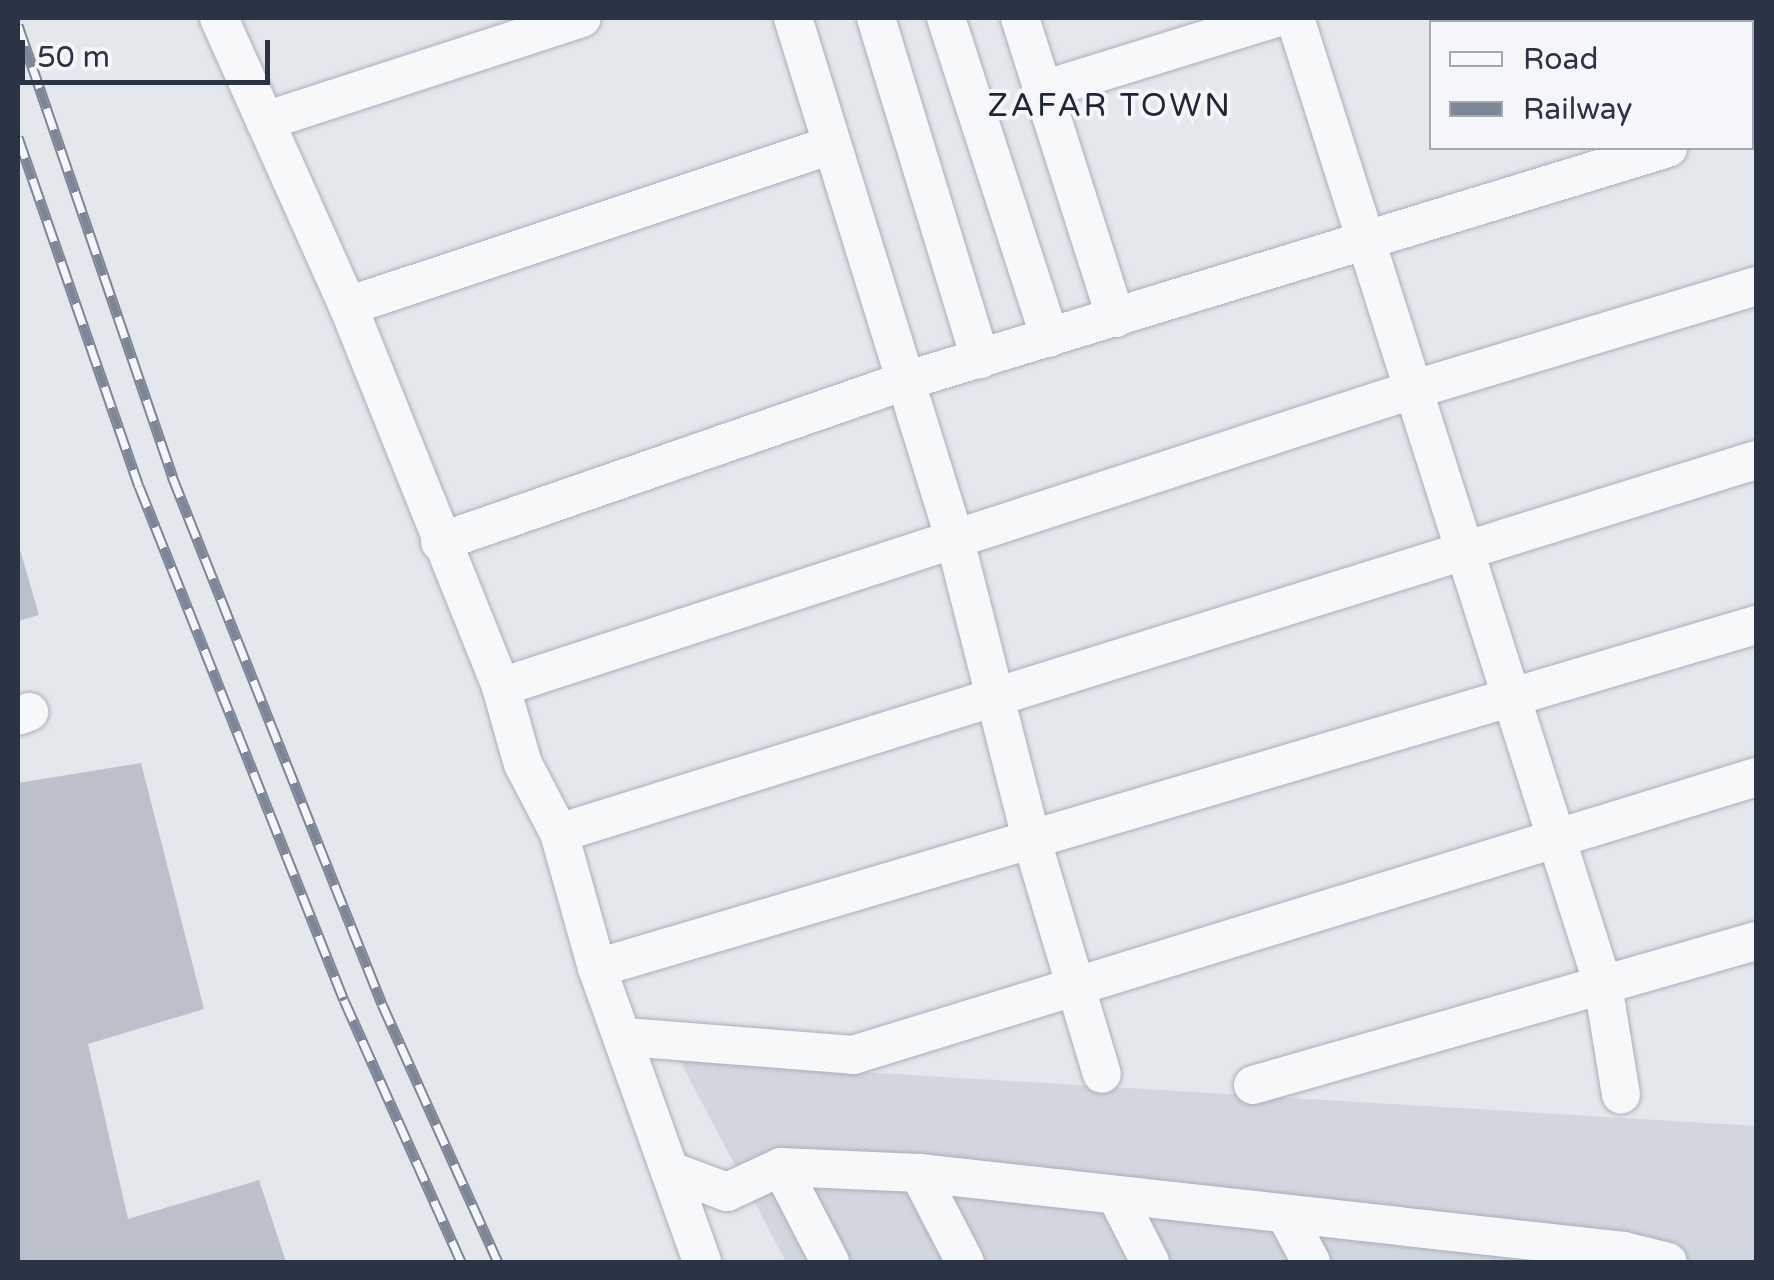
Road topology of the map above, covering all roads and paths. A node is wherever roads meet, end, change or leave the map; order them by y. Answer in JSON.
{"nodes":[{"id":1,"x":219,"y":18,"type":"edge"},
{"id":2,"x":582,"y":18,"type":"edge"},
{"id":3,"x":793,"y":18,"type":"edge"},
{"id":4,"x":876,"y":18,"type":"edge"},
{"id":5,"x":946,"y":18,"type":"edge"},
{"id":6,"x":1020,"y":18,"type":"edge"},
{"id":7,"x":1276,"y":18,"type":"edge"},
{"id":8,"x":1295,"y":18,"type":"edge"},
{"id":9,"x":1043,"y":90,"type":"junction"},
{"id":10,"x":266,"y":121,"type":"junction"},
{"id":11,"x":832,"y":145,"type":"junction"},
{"id":12,"x":1654,"y":150,"type":"edge"},
{"id":13,"x":1599,"y":158,"type":"edge"},
{"id":14,"x":1366,"y":244,"type":"junction"},
{"id":15,"x":1756,"y":286,"type":"edge"},
{"id":16,"x":348,"y":306,"type":"junction"},
{"id":17,"x":1116,"y":318,"type":"junction"},
{"id":18,"x":1050,"y":338,"type":"junction"},
{"id":19,"x":980,"y":359,"type":"junction"},
{"id":20,"x":905,"y":381,"type":"junction"},
{"id":21,"x":1412,"y":390,"type":"junction"},
{"id":22,"x":1756,"y":460,"type":"edge"},
{"id":23,"x":954,"y":540,"type":"junction"},
{"id":24,"x":440,"y":542,"type":"junction"},
{"id":25,"x":1462,"y":552,"type":"junction"},
{"id":26,"x":1756,"y":625,"type":"edge"},
{"id":27,"x":502,"y":687,"type":"junction"},
{"id":28,"x":997,"y":693,"type":"junction"},
{"id":29,"x":1508,"y":699,"type":"junction"},
{"id":30,"x":1756,"y":778,"type":"edge"},
{"id":31,"x":559,"y":833,"type":"junction"},
{"id":32,"x":1556,"y":837,"type":"junction"},
{"id":33,"x":1032,"y":840,"type":"junction"},
{"id":34,"x":1756,"y":941,"type":"edge"},
{"id":35,"x":597,"y":968,"type":"junction"},
{"id":36,"x":1604,"y":985,"type":"junction"},
{"id":37,"x":1080,"y":986,"type":"junction"},
{"id":38,"x":626,"y":1036,"type":"junction"},
{"id":39,"x":1102,"y":1074,"type":"dead end"},
{"id":40,"x":1254,"y":1085,"type":"dead end"},
{"id":41,"x":1621,"y":1096,"type":"dead end"},
{"id":42,"x":782,"y":1168,"type":"junction"},
{"id":43,"x":671,"y":1171,"type":"junction"},
{"id":44,"x":918,"y":1173,"type":"junction"},
{"id":45,"x":1117,"y":1197,"type":"junction"},
{"id":46,"x":1288,"y":1216,"type":"junction"},
{"id":47,"x":1445,"y":1246,"type":"edge"},
{"id":48,"x":1627,"y":1257,"type":"edge"},
{"id":49,"x":702,"y":1262,"type":"edge"},
{"id":50,"x":830,"y":1262,"type":"edge"},
{"id":51,"x":966,"y":1262,"type":"edge"},
{"id":52,"x":1150,"y":1262,"type":"edge"},
{"id":53,"x":1310,"y":1262,"type":"edge"},
{"id":54,"x":1668,"y":1262,"type":"edge"}],
"edges":[{"from":1,"to":10,"type":"street"},
{"from":2,"to":10,"type":"street"},
{"from":3,"to":11,"type":"street"},
{"from":4,"to":19,"type":"street"},
{"from":5,"to":18,"type":"street"},
{"from":6,"to":9,"type":"street"},
{"from":7,"to":9,"type":"street"},
{"from":8,"to":14,"type":"street"},
{"from":9,"to":17,"type":"street"},
{"from":10,"to":16,"type":"street"},
{"from":11,"to":16,"type":"street"},
{"from":11,"to":20,"type":"street"},
{"from":12,"to":13,"type":"street"},
{"from":13,"to":14,"type":"street"},
{"from":14,"to":17,"type":"street"},
{"from":14,"to":21,"type":"street"},
{"from":15,"to":21,"type":"street"},
{"from":16,"to":24,"type":"street"},
{"from":17,"to":18,"type":"street"},
{"from":18,"to":19,"type":"street"},
{"from":19,"to":20,"type":"street"},
{"from":20,"to":23,"type":"street"},
{"from":20,"to":24,"type":"street"},
{"from":21,"to":23,"type":"street"},
{"from":21,"to":25,"type":"street"},
{"from":22,"to":25,"type":"street"},
{"from":23,"to":27,"type":"street"},
{"from":23,"to":28,"type":"street"},
{"from":24,"to":27,"type":"street"},
{"from":25,"to":28,"type":"street"},
{"from":25,"to":29,"type":"street"},
{"from":26,"to":29,"type":"street"},
{"from":27,"to":31,"type":"street"},
{"from":28,"to":31,"type":"street"},
{"from":28,"to":33,"type":"street"},
{"from":29,"to":32,"type":"street"},
{"from":29,"to":33,"type":"street"},
{"from":30,"to":32,"type":"street"},
{"from":31,"to":35,"type":"street"},
{"from":32,"to":36,"type":"street"},
{"from":32,"to":37,"type":"street"},
{"from":33,"to":35,"type":"street"},
{"from":33,"to":37,"type":"street"},
{"from":34,"to":36,"type":"street"},
{"from":35,"to":38,"type":"street"},
{"from":36,"to":40,"type":"street"},
{"from":36,"to":41,"type":"street"},
{"from":37,"to":38,"type":"street"},
{"from":37,"to":39,"type":"street"},
{"from":38,"to":43,"type":"street"},
{"from":42,"to":43,"type":"street"},
{"from":42,"to":44,"type":"street"},
{"from":42,"to":50,"type":"street"},
{"from":43,"to":49,"type":"street"},
{"from":44,"to":45,"type":"street"},
{"from":44,"to":51,"type":"street"},
{"from":45,"to":46,"type":"street"},
{"from":45,"to":52,"type":"street"},
{"from":46,"to":47,"type":"street"},
{"from":46,"to":53,"type":"street"},
{"from":47,"to":48,"type":"street"},
{"from":48,"to":54,"type":"street"}]}
